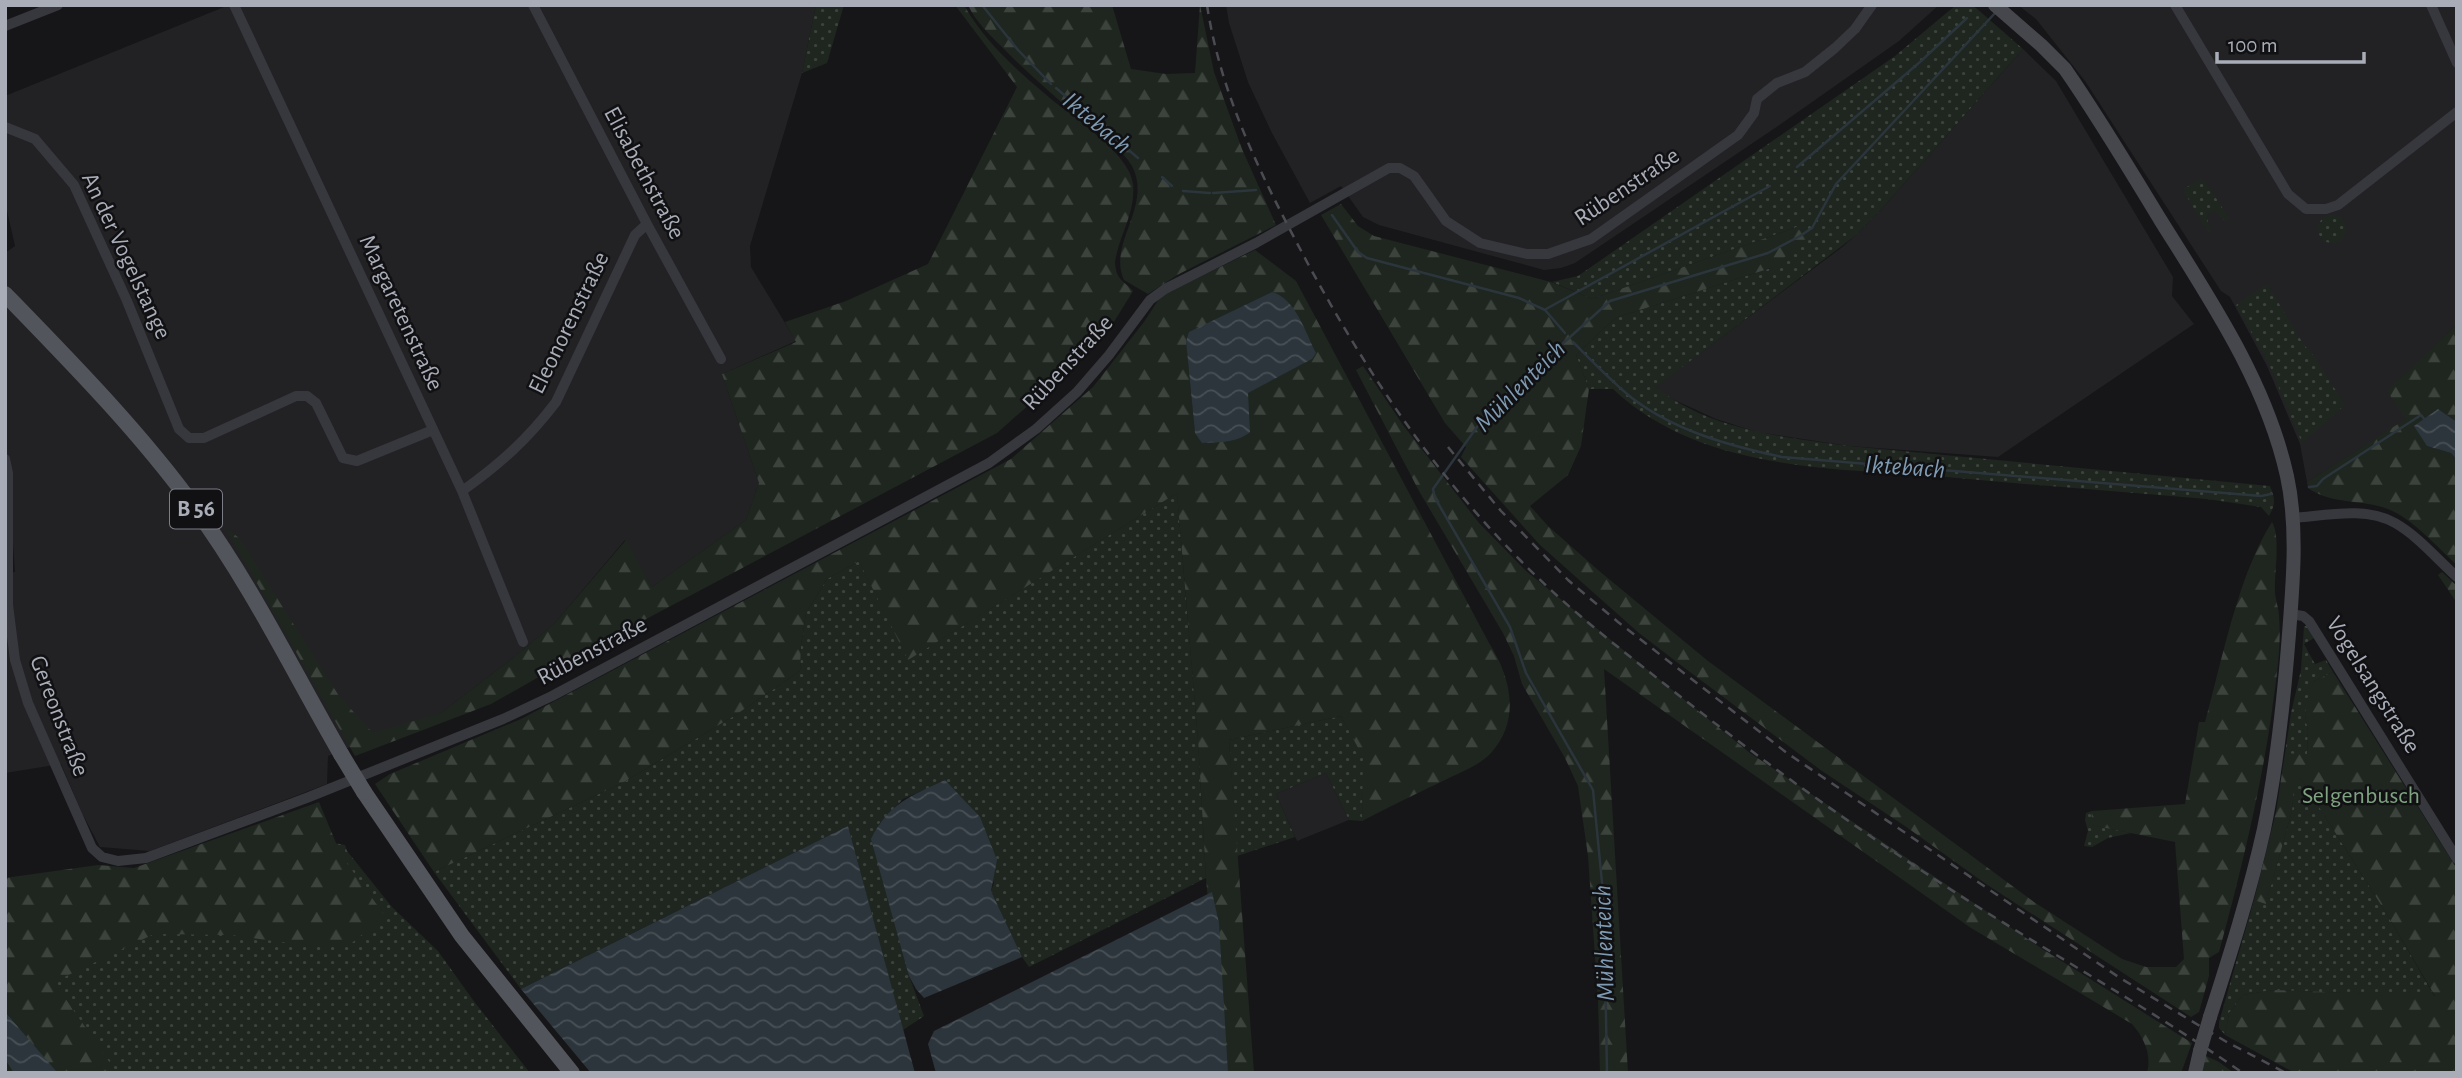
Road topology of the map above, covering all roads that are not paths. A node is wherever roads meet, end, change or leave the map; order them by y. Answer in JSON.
{"nodes":[{"id":1,"x":58,"y":5,"type":"edge"},
{"id":2,"x":234,"y":5,"type":"edge"},
{"id":3,"x":533,"y":5,"type":"edge"},
{"id":4,"x":1872,"y":5,"type":"edge"},
{"id":5,"x":1995,"y":5,"type":"edge"},
{"id":6,"x":2175,"y":5,"type":"edge"},
{"id":7,"x":2431,"y":5,"type":"edge"},
{"id":8,"x":5,"y":26,"type":"edge"},
{"id":9,"x":2457,"y":63,"type":"edge"},
{"id":10,"x":2457,"y":111,"type":"edge"},
{"id":11,"x":5,"y":127,"type":"edge"},
{"id":12,"x":646,"y":224,"type":"junction"},
{"id":13,"x":5,"y":294,"type":"edge"},
{"id":14,"x":721,"y":359,"type":"dead end"},
{"id":15,"x":433,"y":430,"type":"junction"},
{"id":16,"x":5,"y":459,"type":"edge"},
{"id":17,"x":462,"y":491,"type":"junction"},
{"id":18,"x":2292,"y":518,"type":"junction"},
{"id":19,"x":2457,"y":577,"type":"edge"},
{"id":20,"x":2290,"y":614,"type":"junction"},
{"id":21,"x":523,"y":642,"type":"dead end"},
{"id":22,"x":97,"y":854,"type":"joint"},
{"id":23,"x":2457,"y":859,"type":"edge"},
{"id":24,"x":572,"y":1073,"type":"edge"},
{"id":25,"x":2195,"y":1073,"type":"edge"}],
"edges":[{"from":1,"to":8,"type":"street"},
{"from":2,"to":15,"type":"street","name":"Margaretenstraße"},
{"from":3,"to":12,"type":"street","name":"Elisabethstraße"},
{"from":4,"to":22,"type":"street","name":"Rübenstraße"},
{"from":5,"to":18,"type":"main road"},
{"from":6,"to":10,"type":"street"},
{"from":7,"to":9,"type":"street"},
{"from":11,"to":15,"type":"street","name":"An der Vogelstange"},
{"from":12,"to":14,"type":"street","name":"Elisabethstraße"},
{"from":12,"to":17,"type":"street","name":"Eleonorenstraße"},
{"from":13,"to":24,"type":"main road","number":"B 56","bridge":true},
{"from":15,"to":17,"type":"street","name":"Margaretenstraße"},
{"from":16,"to":22,"type":"street","name":"Gereonstraße"},
{"from":17,"to":21,"type":"street","name":"Margaretenstraße"},
{"from":18,"to":19,"type":"street"},
{"from":18,"to":20,"type":"main road"},
{"from":20,"to":23,"type":"street","name":"Vogelsangstraße"},
{"from":20,"to":25,"type":"main road","bridge":true}]}
